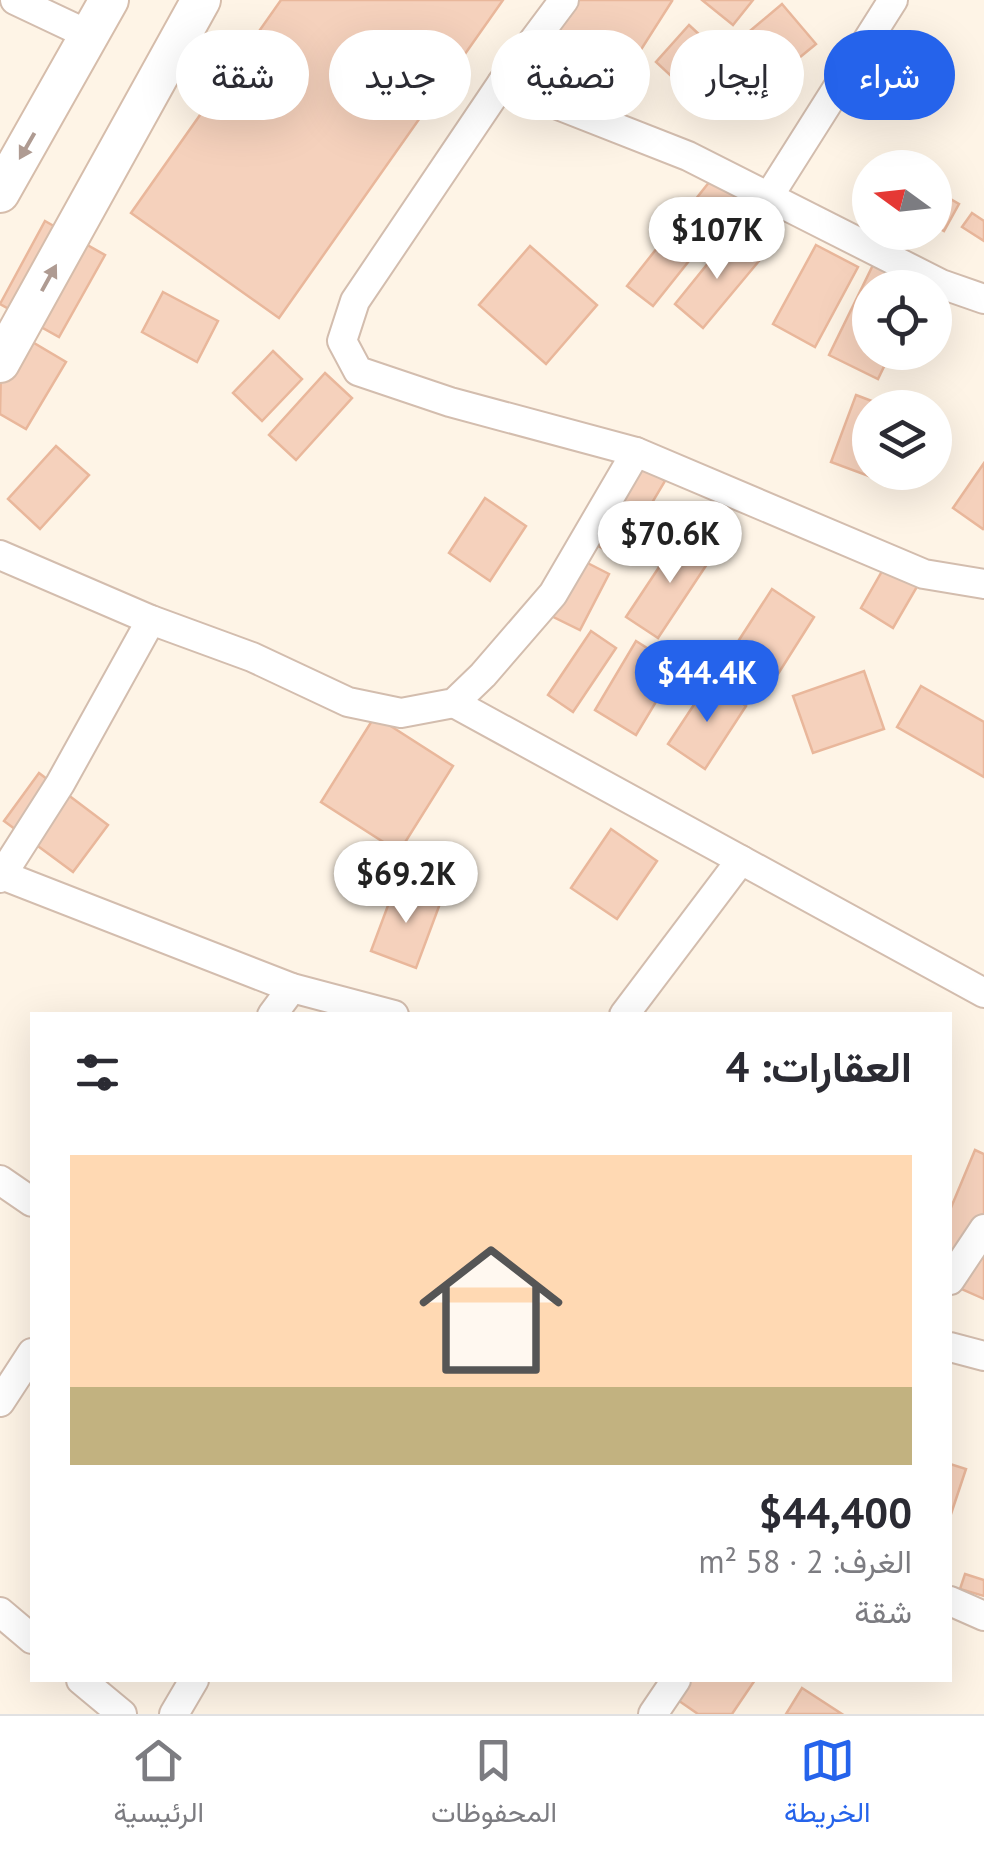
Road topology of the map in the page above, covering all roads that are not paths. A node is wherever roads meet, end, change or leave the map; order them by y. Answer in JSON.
{"nodes":[{"id":1,"x":15,"y":0,"type":"edge"},
{"id":2,"x":110,"y":0,"type":"edge"},
{"id":3,"x":200,"y":0,"type":"edge"},
{"id":4,"x":564,"y":0,"type":"edge"},
{"id":5,"x":893,"y":0,"type":"edge"},
{"id":6,"x":541,"y":30,"type":"edge"},
{"id":7,"x":90,"y":35,"type":"junction"},
{"id":8,"x":491,"y":98,"type":"edge"},
{"id":9,"x":598,"y":120,"type":"edge"},
{"id":10,"x":0,"y":193,"type":"edge"},
{"id":11,"x":769,"y":196,"type":"junction"},
{"id":12,"x":984,"y":300,"type":"edge"},
{"id":13,"x":0,"y":363,"type":"edge"},
{"id":14,"x":636,"y":452,"type":"junction"},
{"id":15,"x":0,"y":555,"type":"edge"},
{"id":16,"x":984,"y":584,"type":"edge"},
{"id":17,"x":152,"y":620,"type":"junction"},
{"id":18,"x":454,"y":703,"type":"junction"},
{"id":19,"x":742,"y":860,"type":"junction"},
{"id":20,"x":1,"y":876,"type":"edge"},
{"id":21,"x":292,"y":988,"type":"junction"},
{"id":22,"x":984,"y":993,"type":"edge"},
{"id":23,"x":274,"y":1012,"type":"edge"},
{"id":24,"x":383,"y":1012,"type":"edge"},
{"id":25,"x":626,"y":1012,"type":"edge"},
{"id":26,"x":0,"y":1180,"type":"edge"},
{"id":27,"x":30,"y":1201,"type":"edge"},
{"id":28,"x":984,"y":1229,"type":"edge"},
{"id":29,"x":952,"y":1277,"type":"edge"},
{"id":30,"x":952,"y":1348,"type":"edge"},
{"id":31,"x":30,"y":1356,"type":"edge"},
{"id":32,"x":984,"y":1356,"type":"edge"},
{"id":33,"x":0,"y":1402,"type":"edge"},
{"id":34,"x":952,"y":1603,"type":"edge"},
{"id":35,"x":0,"y":1612,"type":"edge"},
{"id":36,"x":984,"y":1616,"type":"edge"},
{"id":37,"x":30,"y":1637,"type":"edge"},
{"id":38,"x":83,"y":1682,"type":"edge"},
{"id":39,"x":193,"y":1682,"type":"edge"},
{"id":40,"x":675,"y":1682,"type":"edge"},
{"id":41,"x":122,"y":1714,"type":"edge"},
{"id":42,"x":174,"y":1714,"type":"edge"},
{"id":43,"x":653,"y":1714,"type":"edge"}],
"edges":[{"from":1,"to":7,"type":"street"},
{"from":2,"to":7,"type":"street"},
{"from":13,"to":3,"type":"street","one_way":true},
{"from":4,"to":6,"type":"street"},
{"from":5,"to":11,"type":"street"},
{"from":7,"to":10,"type":"street","one_way":true},
{"from":8,"to":14,"type":"street"},
{"from":9,"to":11,"type":"street"},
{"from":11,"to":12,"type":"street"},
{"from":14,"to":16,"type":"street"},
{"from":14,"to":18,"type":"street"},
{"from":15,"to":17,"type":"street"},
{"from":17,"to":18,"type":"street"},
{"from":17,"to":20,"type":"street"},
{"from":18,"to":19,"type":"street"},
{"from":19,"to":22,"type":"street"},
{"from":19,"to":25,"type":"street"},
{"from":20,"to":21,"type":"street"},
{"from":21,"to":23,"type":"street"},
{"from":21,"to":24,"type":"street"},
{"from":26,"to":27,"type":"street"},
{"from":28,"to":29,"type":"street"},
{"from":30,"to":32,"type":"street"},
{"from":31,"to":33,"type":"street"},
{"from":34,"to":36,"type":"street"},
{"from":35,"to":37,"type":"street"},
{"from":38,"to":41,"type":"street"},
{"from":39,"to":42,"type":"street"},
{"from":40,"to":43,"type":"street"}]}
